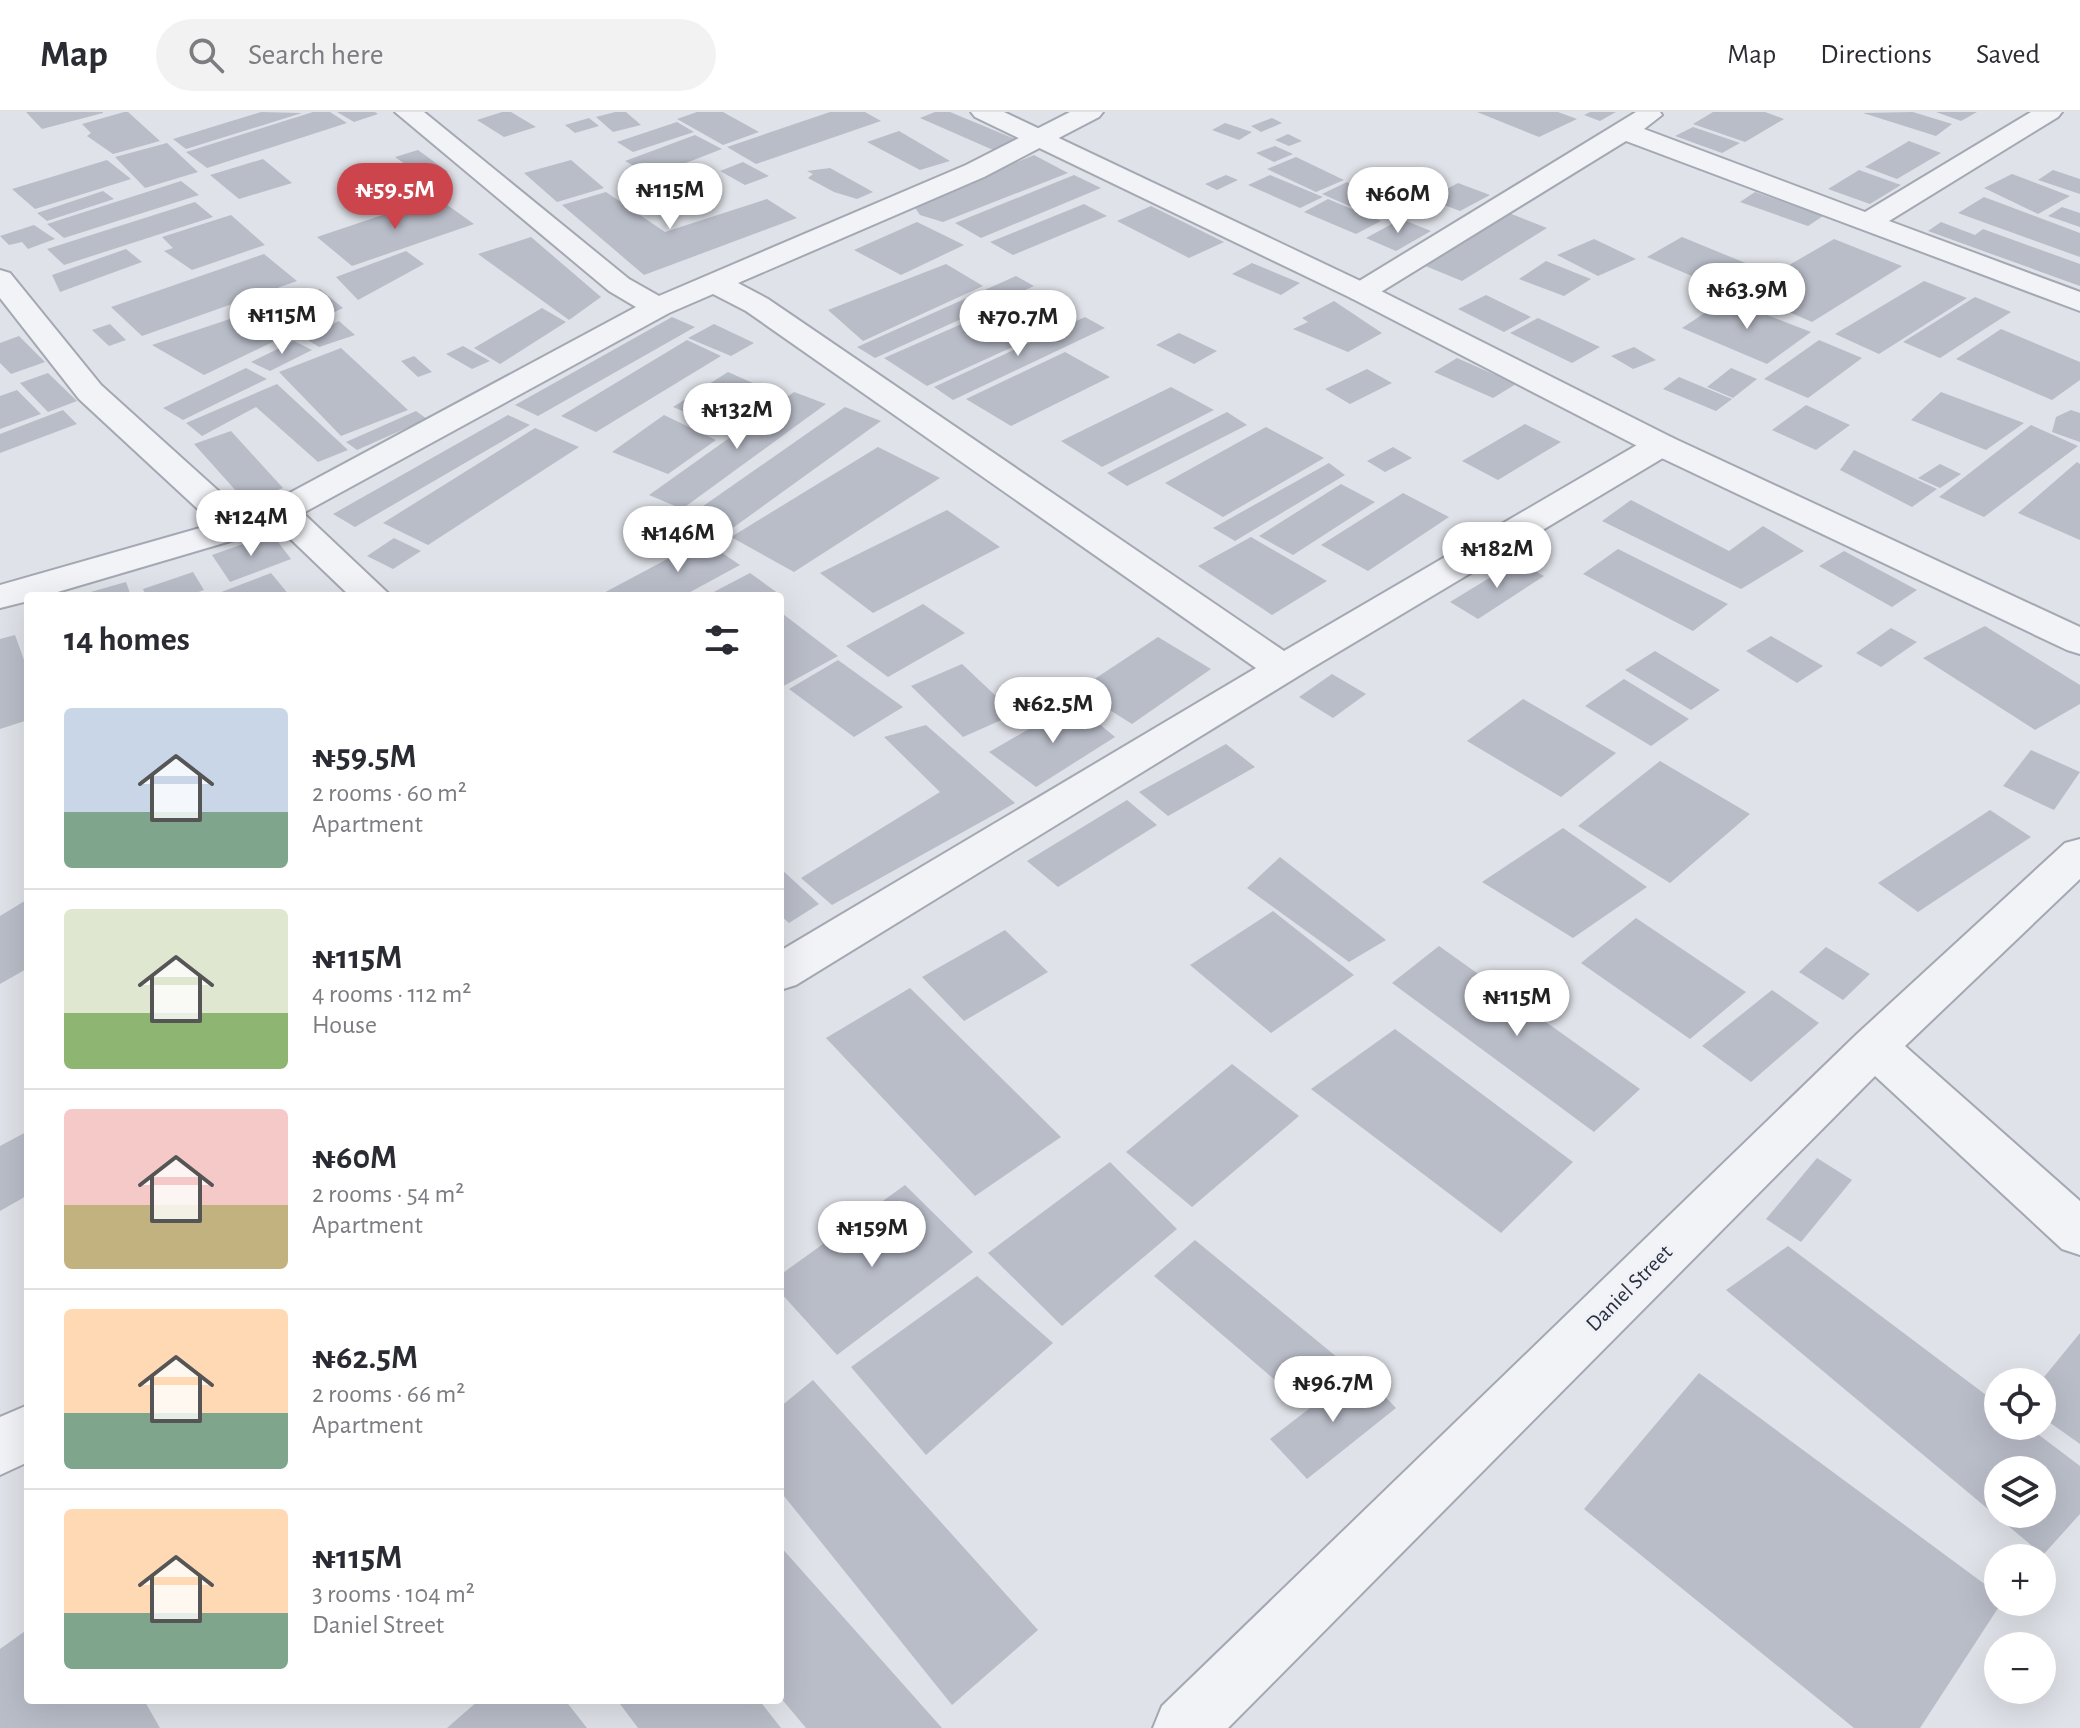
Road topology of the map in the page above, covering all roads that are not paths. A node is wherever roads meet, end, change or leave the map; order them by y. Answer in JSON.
{"nodes":[{"id":1,"x":408,"y":112,"type":"edge"},
{"id":2,"x":984,"y":112,"type":"edge"},
{"id":3,"x":1090,"y":112,"type":"edge"},
{"id":4,"x":1653,"y":112,"type":"edge"},
{"id":5,"x":2049,"y":112,"type":"edge"},
{"id":6,"x":1624,"y":131,"type":"junction"},
{"id":7,"x":1038,"y":139,"type":"junction"},
{"id":8,"x":1868,"y":222,"type":"junction"},
{"id":9,"x":0,"y":279,"type":"edge"},
{"id":10,"x":714,"y":283,"type":"junction"},
{"id":11,"x":1361,"y":292,"type":"junction"},
{"id":12,"x":2080,"y":302,"type":"edge"},
{"id":13,"x":658,"y":307,"type":"junction"},
{"id":14,"x":1661,"y":445,"type":"junction"},
{"id":15,"x":281,"y":511,"type":"junction"},
{"id":16,"x":239,"y":528,"type":"junction"},
{"id":17,"x":368,"y":592,"type":"edge"},
{"id":18,"x":0,"y":597,"type":"edge"},
{"id":19,"x":2080,"y":642,"type":"edge"},
{"id":20,"x":1283,"y":669,"type":"junction"},
{"id":21,"x":2080,"y":854,"type":"edge"},
{"id":22,"x":784,"y":970,"type":"edge"},
{"id":23,"x":1874,"y":1047,"type":"junction"},
{"id":24,"x":2080,"y":1233,"type":"edge"},
{"id":25,"x":24,"y":1433,"type":"edge"},
{"id":26,"x":0,"y":1448,"type":"edge"},
{"id":27,"x":1184,"y":1728,"type":"edge"}],
"edges":[{"from":1,"to":13,"type":"street"},
{"from":2,"to":7,"type":"street"},
{"from":3,"to":7,"type":"street"},
{"from":4,"to":6,"type":"street"},
{"from":5,"to":8,"type":"street"},
{"from":6,"to":8,"type":"street"},
{"from":6,"to":11,"type":"street"},
{"from":7,"to":10,"type":"street"},
{"from":7,"to":11,"type":"street"},
{"from":8,"to":12,"type":"street"},
{"from":9,"to":16,"type":"street"},
{"from":10,"to":13,"type":"street"},
{"from":10,"to":20,"type":"street"},
{"from":11,"to":14,"type":"street"},
{"from":13,"to":15,"type":"street"},
{"from":14,"to":19,"type":"street"},
{"from":14,"to":20,"type":"street"},
{"from":15,"to":16,"type":"street"},
{"from":15,"to":17,"type":"street"},
{"from":16,"to":18,"type":"street"},
{"from":20,"to":22,"type":"street"},
{"from":21,"to":23,"type":"street","name":"Daniel Street"},
{"from":23,"to":24,"type":"street"},
{"from":23,"to":27,"type":"street","name":"Daniel Street"},
{"from":25,"to":26,"type":"street"}]}
